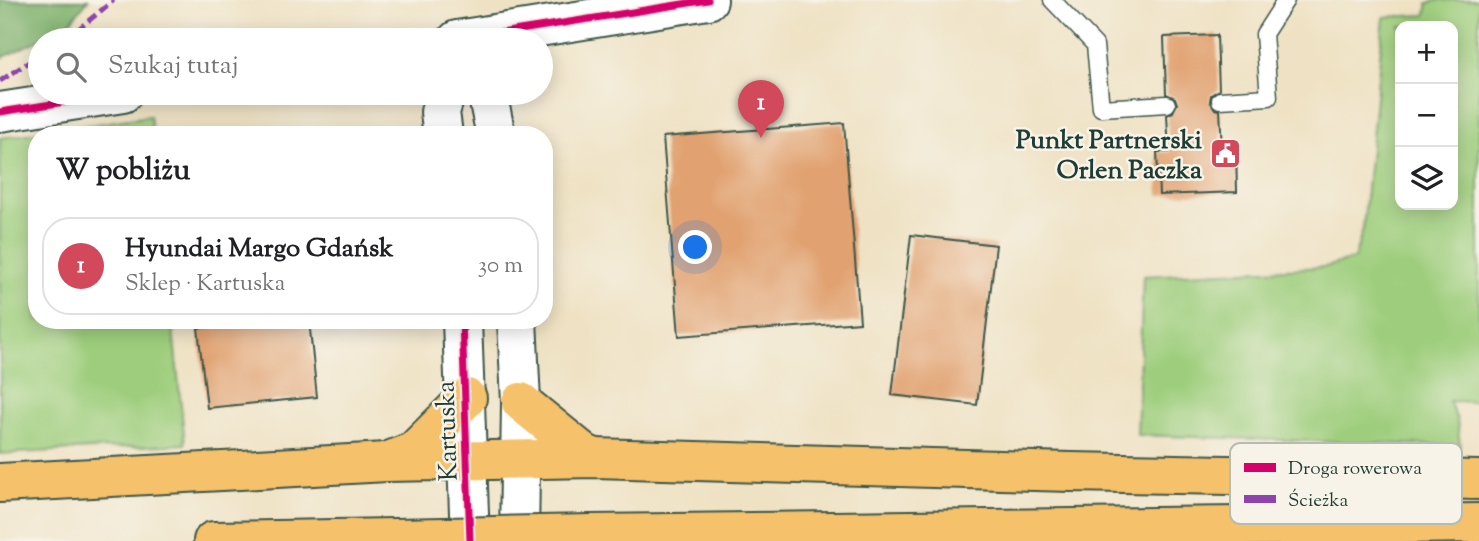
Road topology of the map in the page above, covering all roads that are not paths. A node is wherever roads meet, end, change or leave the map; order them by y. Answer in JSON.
{"nodes":[{"id":1,"x":708,"y":0,"type":"edge"},
{"id":2,"x":1052,"y":0,"type":"edge"},
{"id":3,"x":1286,"y":0,"type":"edge"},
{"id":4,"x":536,"y":28,"type":"edge"},
{"id":5,"x":1220,"y":100,"type":"dead end"},
{"id":6,"x":1167,"y":104,"type":"dead end"},
{"id":7,"x":45,"y":105,"type":"edge"},
{"id":8,"x":442,"y":105,"type":"edge"},
{"id":9,"x":490,"y":105,"type":"edge"},
{"id":10,"x":0,"y":112,"type":"edge"},
{"id":11,"x":442,"y":126,"type":"edge"},
{"id":12,"x":494,"y":126,"type":"edge"},
{"id":13,"x":463,"y":329,"type":"edge"},
{"id":14,"x":517,"y":329,"type":"edge"},
{"id":15,"x":467,"y":398,"type":"junction"},
{"id":16,"x":521,"y":402,"type":"junction"},
{"id":17,"x":595,"y":458,"type":"junction"},
{"id":18,"x":521,"y":459,"type":"junction"},
{"id":19,"x":468,"y":460,"type":"junction"},
{"id":20,"x":387,"y":462,"type":"junction"},
{"id":21,"x":1230,"y":475,"type":"edge"},
{"id":22,"x":0,"y":483,"type":"edge"},
{"id":23,"x":1398,"y":524,"type":"edge"},
{"id":24,"x":212,"y":541,"type":"edge"},
{"id":25,"x":470,"y":541,"type":"edge"},
{"id":26,"x":519,"y":541,"type":"edge"}],
"edges":[{"from":1,"to":4,"type":"street"},
{"from":2,"to":6,"type":"lane"},
{"from":3,"to":5,"type":"lane"},
{"from":7,"to":10,"type":"street"},
{"from":8,"to":11,"type":"street"},
{"from":9,"to":12,"type":"street"},
{"from":13,"to":15,"type":"street","name":"Kartuska"},
{"from":14,"to":16,"type":"street"},
{"from":15,"to":19,"type":"street","name":"Kartuska"},
{"from":15,"to":20,"type":"main road"},
{"from":16,"to":17,"type":"main road"},
{"from":16,"to":18,"type":"street"},
{"from":17,"to":18,"type":"main road"},
{"from":17,"to":21,"type":"main road"},
{"from":18,"to":19,"type":"main road"},
{"from":18,"to":26,"type":"street"},
{"from":19,"to":20,"type":"main road"},
{"from":19,"to":25,"type":"street","name":"Kartuska"},
{"from":20,"to":22,"type":"main road"},
{"from":23,"to":24,"type":"main road","bridge":true}]}
